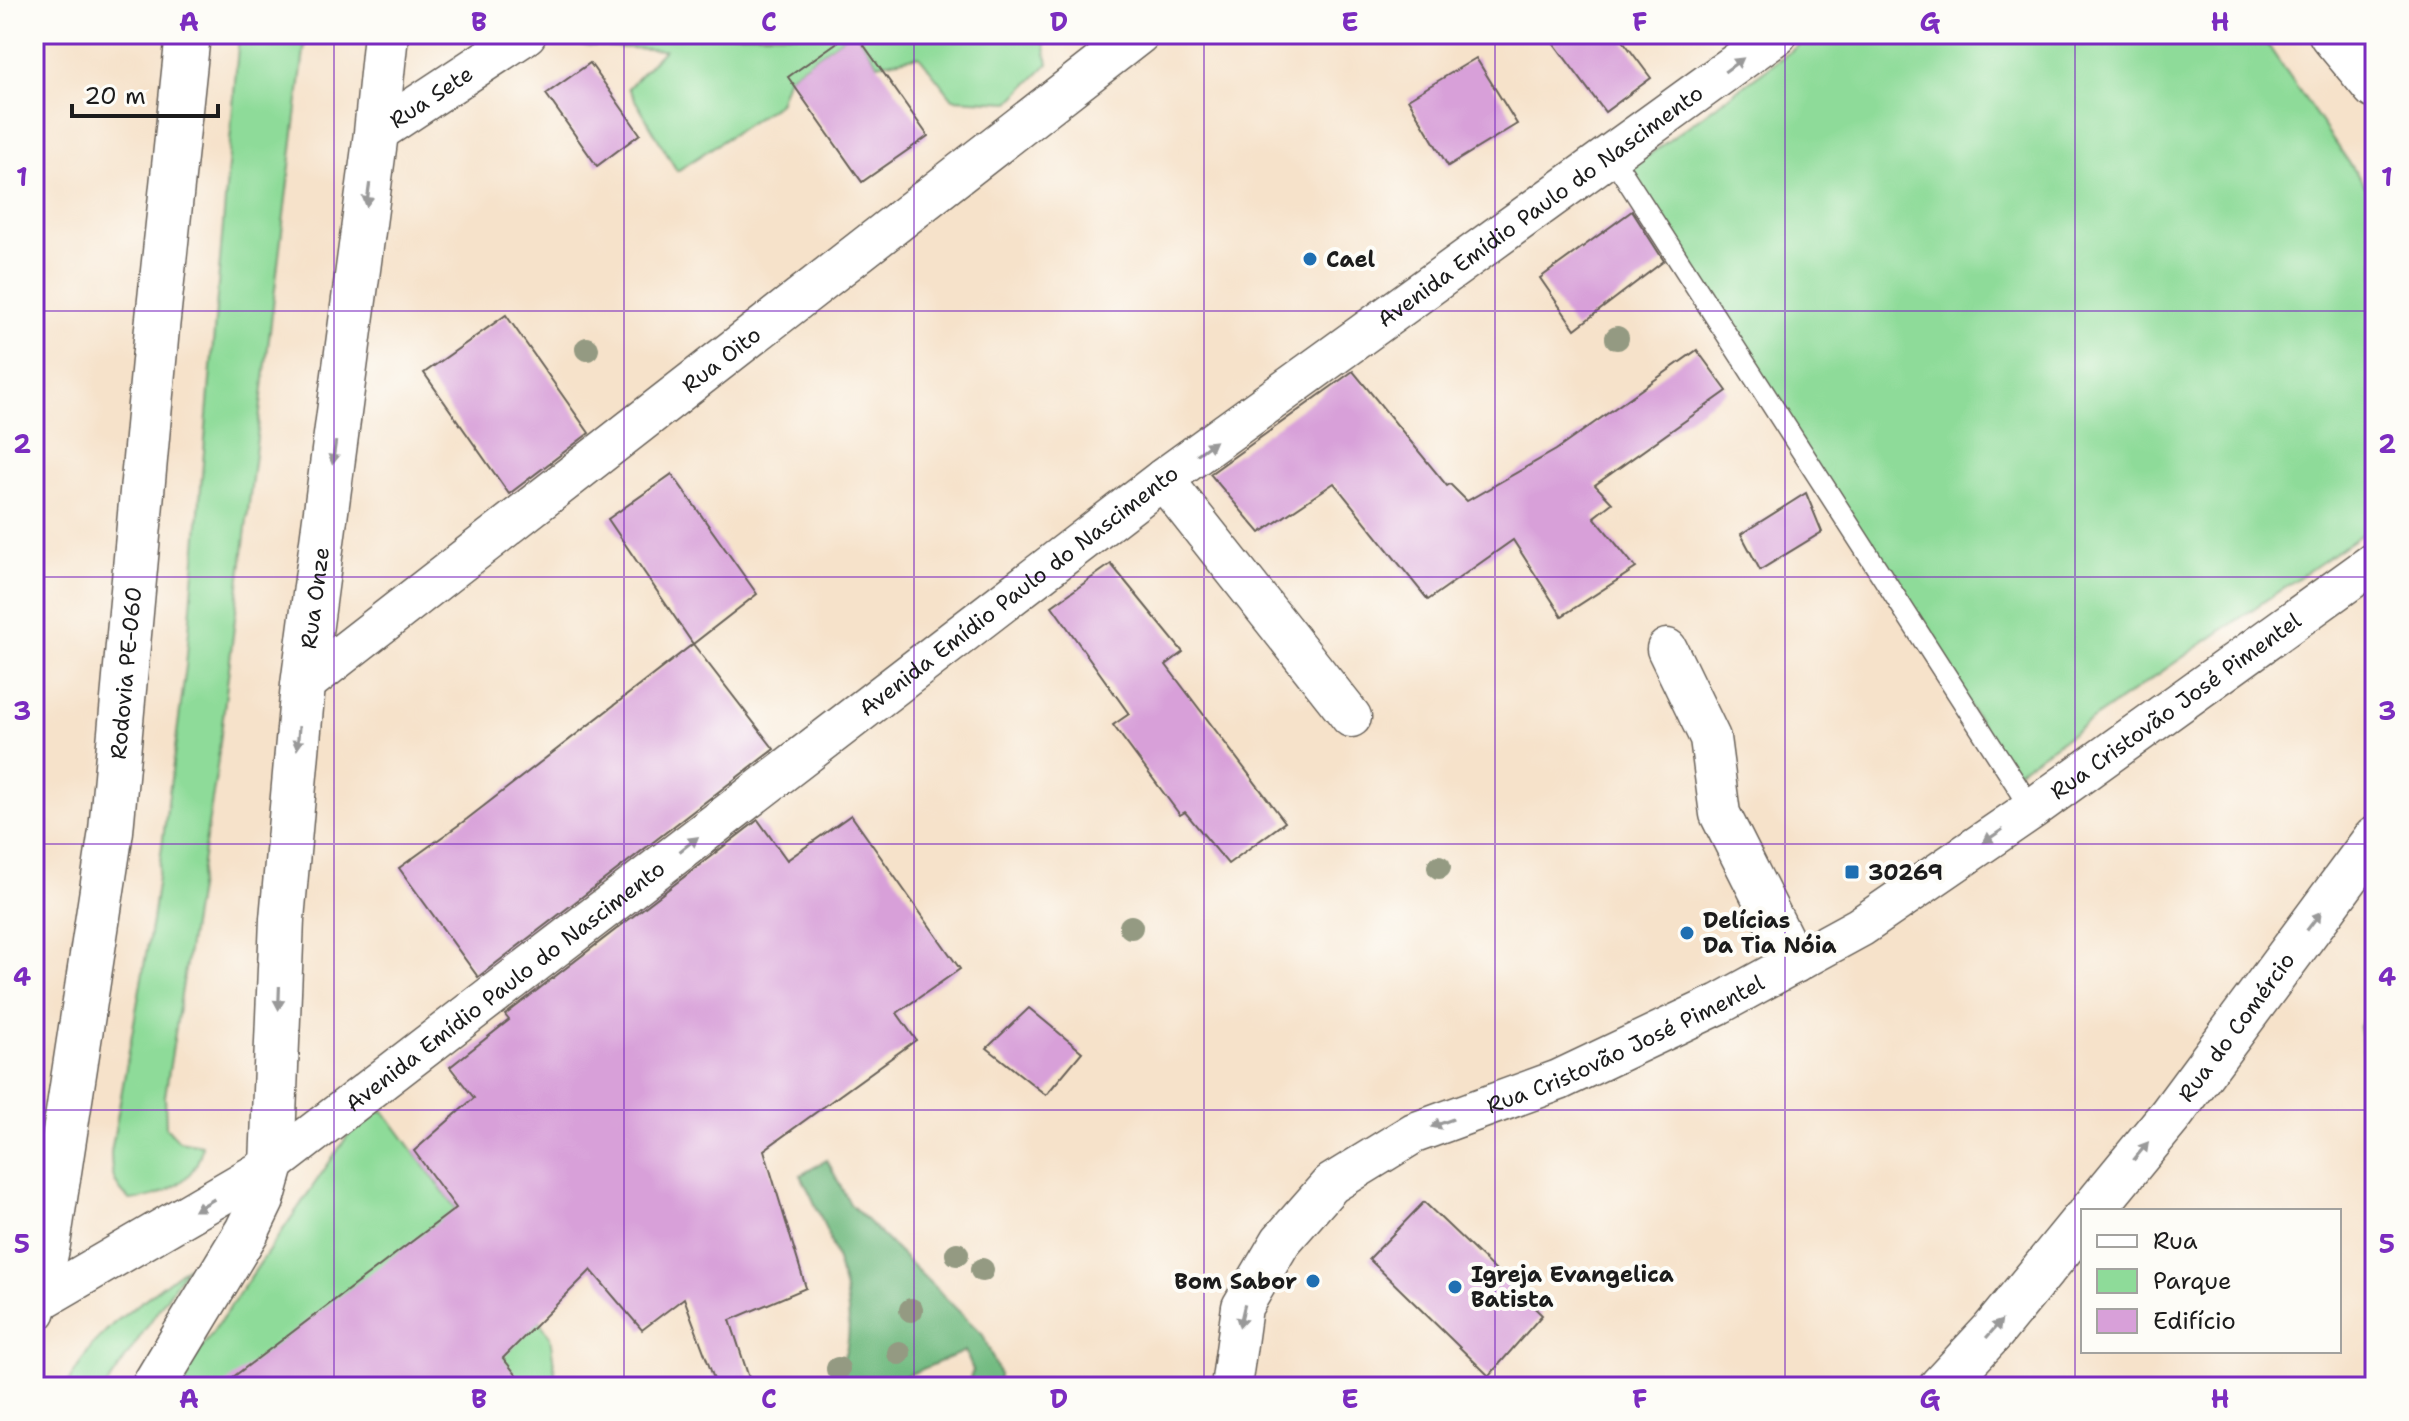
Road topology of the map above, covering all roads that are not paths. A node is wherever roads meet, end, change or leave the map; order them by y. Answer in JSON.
{"nodes":[{"id":1,"x":188,"y":34,"type":"edge"},
{"id":2,"x":386,"y":34,"type":"edge"},
{"id":3,"x":526,"y":34,"type":"edge"},
{"id":4,"x":1139,"y":34,"type":"edge"},
{"id":5,"x":1777,"y":34,"type":"edge"},
{"id":6,"x":2331,"y":34,"type":"edge"},
{"id":7,"x":2375,"y":87,"type":"edge"},
{"id":8,"x":376,"y":133,"type":"junction"},
{"id":9,"x":1611,"y":155,"type":"junction"},
{"id":10,"x":1163,"y":479,"type":"junction"},
{"id":11,"x":2375,"y":562,"type":"edge"},
{"id":12,"x":1667,"y":649,"type":"dead end"},
{"id":13,"x":303,"y":685,"type":"junction"},
{"id":14,"x":1351,"y":717,"type":"dead end"},
{"id":15,"x":2032,"y":809,"type":"junction"},
{"id":16,"x":2375,"y":839,"type":"edge"},
{"id":17,"x":1795,"y":963,"type":"junction"},
{"id":18,"x":272,"y":1165,"type":"junction"},
{"id":19,"x":2094,"y":1209,"type":"edge"},
{"id":20,"x":2081,"y":1223,"type":"edge"},
{"id":21,"x":35,"y":1306,"type":"edge"},
{"id":22,"x":153,"y":1387,"type":"edge"},
{"id":23,"x":1231,"y":1387,"type":"edge"},
{"id":24,"x":1941,"y":1387,"type":"edge"}],
"edges":[{"from":1,"to":21,"type":"street","name":"Rodovia PE-060"},
{"from":2,"to":8,"type":"street","name":"Rua Onze"},
{"from":3,"to":8,"type":"street","name":"Rua Sete"},
{"from":4,"to":13,"type":"street","name":"Rua Oito"},
{"from":9,"to":5,"type":"street","name":"Avenida Emídio Paulo do Nascimento","one_way":true},
{"from":6,"to":7,"type":"street"},
{"from":8,"to":13,"type":"street","name":"Rua Onze","one_way":true},
{"from":10,"to":9,"type":"street","name":"Avenida Emídio Paulo do Nascimento","one_way":true},
{"from":9,"to":15,"type":"lane"},
{"from":10,"to":14,"type":"street"},
{"from":18,"to":10,"type":"street","name":"Avenida Emídio Paulo do Nascimento","one_way":true},
{"from":11,"to":15,"type":"street","name":"Rua Cristovão José Pimentel"},
{"from":12,"to":17,"type":"street"},
{"from":13,"to":18,"type":"street","name":"Rua Onze","one_way":true},
{"from":15,"to":17,"type":"street","name":"Rua Cristovão José Pimentel","one_way":true},
{"from":19,"to":16,"type":"street","name":"Rua do Comércio","one_way":true},
{"from":17,"to":23,"type":"street","name":"Rua Cristovão José Pimentel","one_way":true},
{"from":18,"to":21,"type":"street","name":"Avenida Emídio Paulo do Nascimento","one_way":true},
{"from":18,"to":22,"type":"street","name":"Rua Onze"},
{"from":24,"to":20,"type":"street","one_way":true}]}
